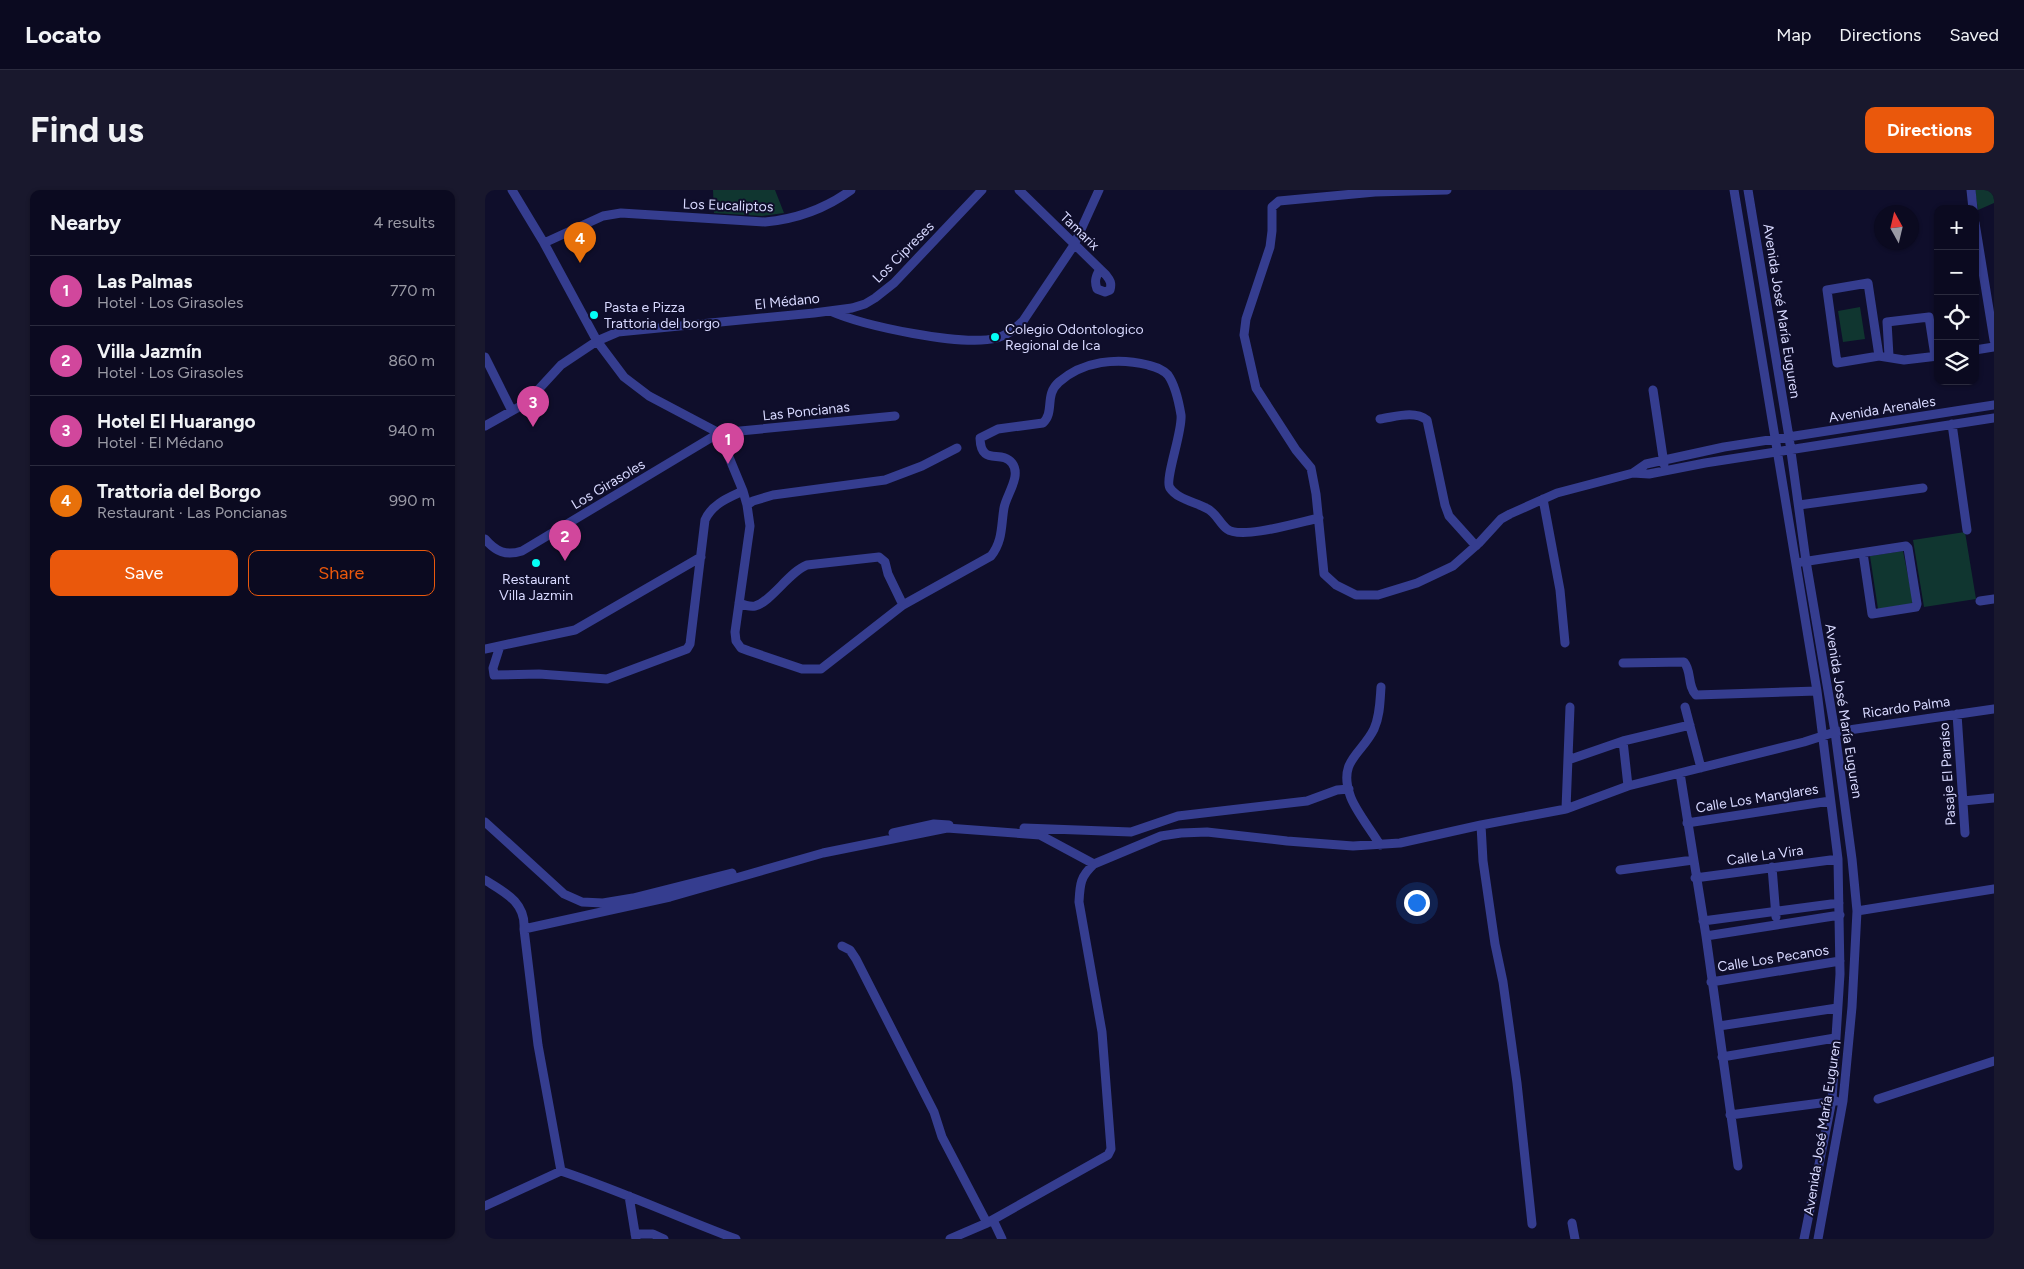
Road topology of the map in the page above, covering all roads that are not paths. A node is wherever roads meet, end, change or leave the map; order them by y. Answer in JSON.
{"nodes":[{"id":1,"x":512,"y":190,"type":"edge"},
{"id":2,"x":851,"y":190,"type":"edge"},
{"id":3,"x":982,"y":190,"type":"edge"},
{"id":4,"x":1019,"y":190,"type":"edge"},
{"id":5,"x":1099,"y":190,"type":"edge"},
{"id":6,"x":1447,"y":190,"type":"edge"},
{"id":7,"x":1735,"y":190,"type":"edge"},
{"id":8,"x":1748,"y":190,"type":"edge"},
{"id":9,"x":1971,"y":190,"type":"edge"},
{"id":10,"x":1973,"y":205,"type":"edge"},
{"id":11,"x":544,"y":243,"type":"junction"},
{"id":12,"x":1075,"y":245,"type":"junction"},
{"id":13,"x":1979,"y":247,"type":"edge"},
{"id":14,"x":1100,"y":269,"type":"dead end"},
{"id":15,"x":830,"y":311,"type":"junction"},
{"id":16,"x":1994,"y":340,"type":"edge"},
{"id":17,"x":597,"y":341,"type":"junction"},
{"id":18,"x":1934,"y":345,"type":"edge"},
{"id":19,"x":1994,"y":347,"type":"edge"},
{"id":20,"x":1979,"y":349,"type":"edge"},
{"id":21,"x":1879,"y":356,"type":"junction"},
{"id":22,"x":1889,"y":356,"type":"junction"},
{"id":23,"x":1934,"y":356,"type":"edge"},
{"id":24,"x":485,"y":357,"type":"edge"},
{"id":25,"x":1653,"y":390,"type":"dead end"},
{"id":26,"x":1994,"y":405,"type":"edge"},
{"id":27,"x":512,"y":411,"type":"junction"},
{"id":28,"x":895,"y":416,"type":"dead end"},
{"id":29,"x":1994,"y":418,"type":"edge"},
{"id":30,"x":1380,"y":419,"type":"dead end"},
{"id":31,"x":1952,"y":424,"type":"junction"},
{"id":32,"x":485,"y":426,"type":"edge"},
{"id":33,"x":719,"y":433,"type":"junction"},
{"id":34,"x":1789,"y":437,"type":"junction"},
{"id":35,"x":1775,"y":439,"type":"junction"},
{"id":36,"x":957,"y":448,"type":"dead end"},
{"id":37,"x":1791,"y":450,"type":"junction"},
{"id":38,"x":1777,"y":452,"type":"junction"},
{"id":39,"x":1663,"y":460,"type":"junction"},
{"id":40,"x":1665,"y":470,"type":"junction"},
{"id":41,"x":1633,"y":472,"type":"junction"},
{"id":42,"x":1923,"y":488,"type":"dead end"},
{"id":43,"x":743,"y":491,"type":"junction"},
{"id":44,"x":1543,"y":498,"type":"junction"},
{"id":45,"x":747,"y":505,"type":"junction"},
{"id":46,"x":1799,"y":505,"type":"junction"},
{"id":47,"x":1319,"y":518,"type":"junction"},
{"id":48,"x":1967,"y":530,"type":"dead end"},
{"id":49,"x":485,"y":539,"type":"edge"},
{"id":50,"x":1476,"y":546,"type":"junction"},
{"id":51,"x":1863,"y":553,"type":"junction"},
{"id":52,"x":701,"y":557,"type":"junction"},
{"id":53,"x":1806,"y":561,"type":"junction"},
{"id":54,"x":1794,"y":563,"type":"junction"},
{"id":55,"x":1994,"y":599,"type":"edge"},
{"id":56,"x":1980,"y":602,"type":"dead end"},
{"id":57,"x":739,"y":603,"type":"junction"},
{"id":58,"x":903,"y":605,"type":"junction"},
{"id":59,"x":1565,"y":643,"type":"dead end"},
{"id":60,"x":500,"y":646,"type":"junction"},
{"id":61,"x":485,"y":649,"type":"edge"},
{"id":62,"x":1623,"y":663,"type":"dead end"},
{"id":63,"x":1381,"y":687,"type":"dead end"},
{"id":64,"x":1817,"y":691,"type":"junction"},
{"id":65,"x":1685,"y":706,"type":"dead end"},
{"id":66,"x":1570,"y":707,"type":"dead end"},
{"id":67,"x":1994,"y":708,"type":"edge"},
{"id":68,"x":1957,"y":714,"type":"junction"},
{"id":69,"x":1690,"y":725,"type":"junction"},
{"id":70,"x":1835,"y":732,"type":"junction"},
{"id":71,"x":1822,"y":736,"type":"junction"},
{"id":72,"x":1623,"y":742,"type":"junction"},
{"id":73,"x":1568,"y":760,"type":"junction"},
{"id":74,"x":1701,"y":768,"type":"junction"},
{"id":75,"x":1680,"y":773,"type":"junction"},
{"id":76,"x":1628,"y":786,"type":"junction"},
{"id":77,"x":1349,"y":789,"type":"junction"},
{"id":78,"x":1994,"y":798,"type":"edge"},
{"id":79,"x":1830,"y":801,"type":"junction"},
{"id":80,"x":1963,"y":801,"type":"junction"},
{"id":81,"x":1565,"y":809,"type":"junction"},
{"id":82,"x":485,"y":822,"type":"edge"},
{"id":83,"x":1687,"y":822,"type":"junction"},
{"id":84,"x":1481,"y":824,"type":"junction"},
{"id":85,"x":1965,"y":833,"type":"dead end"},
{"id":86,"x":1380,"y":845,"type":"junction"},
{"id":87,"x":1838,"y":859,"type":"junction"},
{"id":88,"x":1693,"y":860,"type":"junction"},
{"id":89,"x":1094,"y":864,"type":"junction"},
{"id":90,"x":1772,"y":867,"type":"junction"},
{"id":91,"x":1620,"y":870,"type":"dead end"},
{"id":92,"x":1695,"y":878,"type":"junction"},
{"id":93,"x":485,"y":880,"type":"edge"},
{"id":94,"x":1994,"y":889,"type":"edge"},
{"id":95,"x":1839,"y":903,"type":"junction"},
{"id":96,"x":1857,"y":911,"type":"junction"},
{"id":97,"x":1776,"y":912,"type":"junction"},
{"id":98,"x":1840,"y":915,"type":"junction"},
{"id":99,"x":1703,"y":921,"type":"junction"},
{"id":100,"x":1777,"y":924,"type":"junction"},
{"id":101,"x":525,"y":929,"type":"junction"},
{"id":102,"x":1706,"y":936,"type":"junction"},
{"id":103,"x":842,"y":946,"type":"dead end"},
{"id":104,"x":1839,"y":961,"type":"junction"},
{"id":105,"x":1711,"y":982,"type":"junction"},
{"id":106,"x":1837,"y":1008,"type":"junction"},
{"id":107,"x":1719,"y":1026,"type":"junction"},
{"id":108,"x":1835,"y":1038,"type":"junction"},
{"id":109,"x":1722,"y":1057,"type":"junction"},
{"id":110,"x":1994,"y":1061,"type":"edge"},
{"id":111,"x":1878,"y":1099,"type":"dead end"},
{"id":112,"x":1831,"y":1100,"type":"junction"},
{"id":113,"x":1843,"y":1101,"type":"junction"},
{"id":114,"x":1730,"y":1115,"type":"junction"},
{"id":115,"x":1737,"y":1166,"type":"dead end"},
{"id":116,"x":561,"y":1171,"type":"junction"},
{"id":117,"x":629,"y":1196,"type":"junction"},
{"id":118,"x":485,"y":1206,"type":"edge"},
{"id":119,"x":990,"y":1221,"type":"junction"},
{"id":120,"x":1572,"y":1223,"type":"dead end"},
{"id":121,"x":1532,"y":1224,"type":"dead end"},
{"id":122,"x":646,"y":1236,"type":"edge"},
{"id":123,"x":636,"y":1237,"type":"edge"},
{"id":124,"x":665,"y":1239,"type":"edge"},
{"id":125,"x":736,"y":1239,"type":"edge"},
{"id":126,"x":950,"y":1239,"type":"edge"},
{"id":127,"x":1002,"y":1239,"type":"edge"},
{"id":128,"x":1575,"y":1239,"type":"edge"},
{"id":129,"x":1804,"y":1239,"type":"edge"},
{"id":130,"x":1818,"y":1239,"type":"edge"}],
"edges":[{"from":1,"to":11,"type":"street"},
{"from":2,"to":11,"type":"street","name":"Los Eucaliptos"},
{"from":3,"to":15,"type":"street","name":"Los Cipreses"},
{"from":4,"to":12,"type":"street","name":"Tamarix"},
{"from":5,"to":12,"type":"street","name":"El Médano"},
{"from":6,"to":47,"type":"street"},
{"from":7,"to":35,"type":"street","name":"Avenida José María Euguren"},
{"from":8,"to":34,"type":"street","name":"Avenida José María Euguren"},
{"from":9,"to":10,"type":"street"},
{"from":11,"to":17,"type":"street"},
{"from":12,"to":14,"type":"street","name":"Tamarix"},
{"from":12,"to":15,"type":"street","name":"El Médano"},
{"from":13,"to":16,"type":"street"},
{"from":15,"to":17,"type":"street","name":"El Médano"},
{"from":17,"to":27,"type":"street","name":"El Médano"},
{"from":17,"to":33,"type":"street"},
{"from":18,"to":22,"type":"street"},
{"from":19,"to":20,"type":"street"},
{"from":21,"to":21,"type":"street"},
{"from":21,"to":22,"type":"street"},
{"from":22,"to":23,"type":"street"},
{"from":24,"to":27,"type":"street"},
{"from":25,"to":39,"type":"street"},
{"from":26,"to":34,"type":"street","name":"Avenida Arenales"},
{"from":27,"to":32,"type":"street","name":"El Médano"},
{"from":28,"to":33,"type":"street","name":"Las Poncianas"},
{"from":29,"to":31,"type":"street","name":"Avenida Arenales"},
{"from":30,"to":50,"type":"street"},
{"from":31,"to":37,"type":"street","name":"Avenida Arenales"},
{"from":31,"to":48,"type":"street"},
{"from":33,"to":43,"type":"street"},
{"from":33,"to":49,"type":"street","name":"Los Girasoles"},
{"from":34,"to":35,"type":"street","name":"Avenida Arenales"},
{"from":34,"to":37,"type":"street","name":"Avenida José María Euguren"},
{"from":35,"to":38,"type":"street","name":"Avenida José María Euguren"},
{"from":35,"to":39,"type":"street","name":"Avenida Arenales"},
{"from":36,"to":45,"type":"street"},
{"from":37,"to":38,"type":"street","name":"Avenida Arenales"},
{"from":37,"to":46,"type":"street","name":"Avenida José María Euguren"},
{"from":38,"to":40,"type":"street","name":"Avenida Arenales"},
{"from":38,"to":54,"type":"street","name":"Avenida José María Euguren"},
{"from":39,"to":40,"type":"street"},
{"from":39,"to":41,"type":"street","name":"Avenida Arenales"},
{"from":40,"to":41,"type":"street","name":"Avenida Arenales"},
{"from":41,"to":44,"type":"street"},
{"from":42,"to":46,"type":"street"},
{"from":43,"to":45,"type":"street"},
{"from":43,"to":52,"type":"street"},
{"from":44,"to":50,"type":"street"},
{"from":44,"to":59,"type":"street"},
{"from":45,"to":57,"type":"street"},
{"from":46,"to":53,"type":"street","name":"Avenida José María Euguren"},
{"from":47,"to":50,"type":"street"},
{"from":47,"to":58,"type":"street"},
{"from":51,"to":51,"type":"street"},
{"from":51,"to":53,"type":"street"},
{"from":52,"to":60,"type":"street"},
{"from":52,"to":60,"type":"street"},
{"from":53,"to":54,"type":"street"},
{"from":53,"to":70,"type":"street","name":"Avenida José María Euguren"},
{"from":54,"to":64,"type":"street","name":"Avenida José María Euguren"},
{"from":55,"to":56,"type":"street"},
{"from":57,"to":58,"type":"street"},
{"from":57,"to":58,"type":"street"},
{"from":60,"to":61,"type":"street"},
{"from":62,"to":64,"type":"street"},
{"from":63,"to":77,"type":"street"},
{"from":64,"to":71,"type":"street","name":"Avenida José María Euguren"},
{"from":65,"to":69,"type":"street"},
{"from":66,"to":73,"type":"street"},
{"from":67,"to":68,"type":"street","name":"Ricardo Palma"},
{"from":68,"to":70,"type":"street","name":"Ricardo Palma"},
{"from":68,"to":80,"type":"street","name":"Pasaje El Paraíso"},
{"from":69,"to":72,"type":"street"},
{"from":69,"to":74,"type":"street"},
{"from":70,"to":71,"type":"street","name":"Ricardo Palma"},
{"from":70,"to":96,"type":"street","name":"Avenida José María Euguren"},
{"from":71,"to":74,"type":"street","name":"Ricardo Palma"},
{"from":71,"to":79,"type":"street","name":"Avenida José María Euguren"},
{"from":72,"to":73,"type":"street"},
{"from":72,"to":76,"type":"street"},
{"from":73,"to":81,"type":"street"},
{"from":74,"to":75,"type":"street","name":"Ricardo Palma"},
{"from":75,"to":76,"type":"street","name":"Ricardo Palma"},
{"from":75,"to":83,"type":"street"},
{"from":76,"to":81,"type":"street","name":"Ricardo Palma"},
{"from":77,"to":82,"type":"street"},
{"from":77,"to":86,"type":"street"},
{"from":78,"to":80,"type":"street"},
{"from":79,"to":83,"type":"street","name":"Calle Los Manglares"},
{"from":79,"to":87,"type":"street","name":"Avenida José María Euguren"},
{"from":80,"to":85,"type":"street","name":"Pasaje El Paraíso"},
{"from":81,"to":84,"type":"street","name":"Ricardo Palma"},
{"from":83,"to":88,"type":"street"},
{"from":84,"to":86,"type":"street","name":"Ricardo Palma"},
{"from":84,"to":121,"type":"street"},
{"from":86,"to":89,"type":"street","name":"Ricardo Palma"},
{"from":87,"to":90,"type":"street","name":"Calle La Vira"},
{"from":87,"to":95,"type":"street","name":"Avenida José María Euguren"},
{"from":88,"to":91,"type":"street"},
{"from":88,"to":92,"type":"street"},
{"from":89,"to":101,"type":"street"},
{"from":89,"to":119,"type":"street"},
{"from":90,"to":92,"type":"street","name":"Calle La Vira"},
{"from":90,"to":97,"type":"street"},
{"from":92,"to":99,"type":"street"},
{"from":93,"to":101,"type":"street"},
{"from":94,"to":96,"type":"street"},
{"from":95,"to":97,"type":"street"},
{"from":95,"to":98,"type":"street","name":"Avenida José María Euguren"},
{"from":96,"to":113,"type":"street","name":"Avenida José María Euguren"},
{"from":97,"to":99,"type":"street"},
{"from":97,"to":100,"type":"street"},
{"from":98,"to":100,"type":"street"},
{"from":98,"to":104,"type":"street","name":"Avenida José María Euguren"},
{"from":99,"to":102,"type":"street"},
{"from":100,"to":102,"type":"street"},
{"from":101,"to":116,"type":"street"},
{"from":102,"to":105,"type":"street"},
{"from":103,"to":119,"type":"street"},
{"from":104,"to":105,"type":"street","name":"Calle Los Pecanos"},
{"from":104,"to":106,"type":"street","name":"Avenida José María Euguren"},
{"from":105,"to":107,"type":"street"},
{"from":106,"to":107,"type":"street"},
{"from":106,"to":108,"type":"street","name":"Avenida José María Euguren"},
{"from":107,"to":109,"type":"street"},
{"from":108,"to":109,"type":"street"},
{"from":108,"to":112,"type":"street","name":"Avenida José María Euguren"},
{"from":109,"to":114,"type":"street"},
{"from":110,"to":111,"type":"street"},
{"from":112,"to":113,"type":"street"},
{"from":112,"to":114,"type":"street"},
{"from":112,"to":129,"type":"street","name":"Avenida José María Euguren"},
{"from":113,"to":130,"type":"street","name":"Avenida José María Euguren"},
{"from":114,"to":115,"type":"street"},
{"from":116,"to":117,"type":"street"},
{"from":116,"to":118,"type":"street"},
{"from":117,"to":123,"type":"street"},
{"from":117,"to":125,"type":"street"},
{"from":119,"to":126,"type":"street"},
{"from":119,"to":127,"type":"street"},
{"from":120,"to":128,"type":"street"},
{"from":122,"to":123,"type":"street"},
{"from":122,"to":124,"type":"street"}]}
